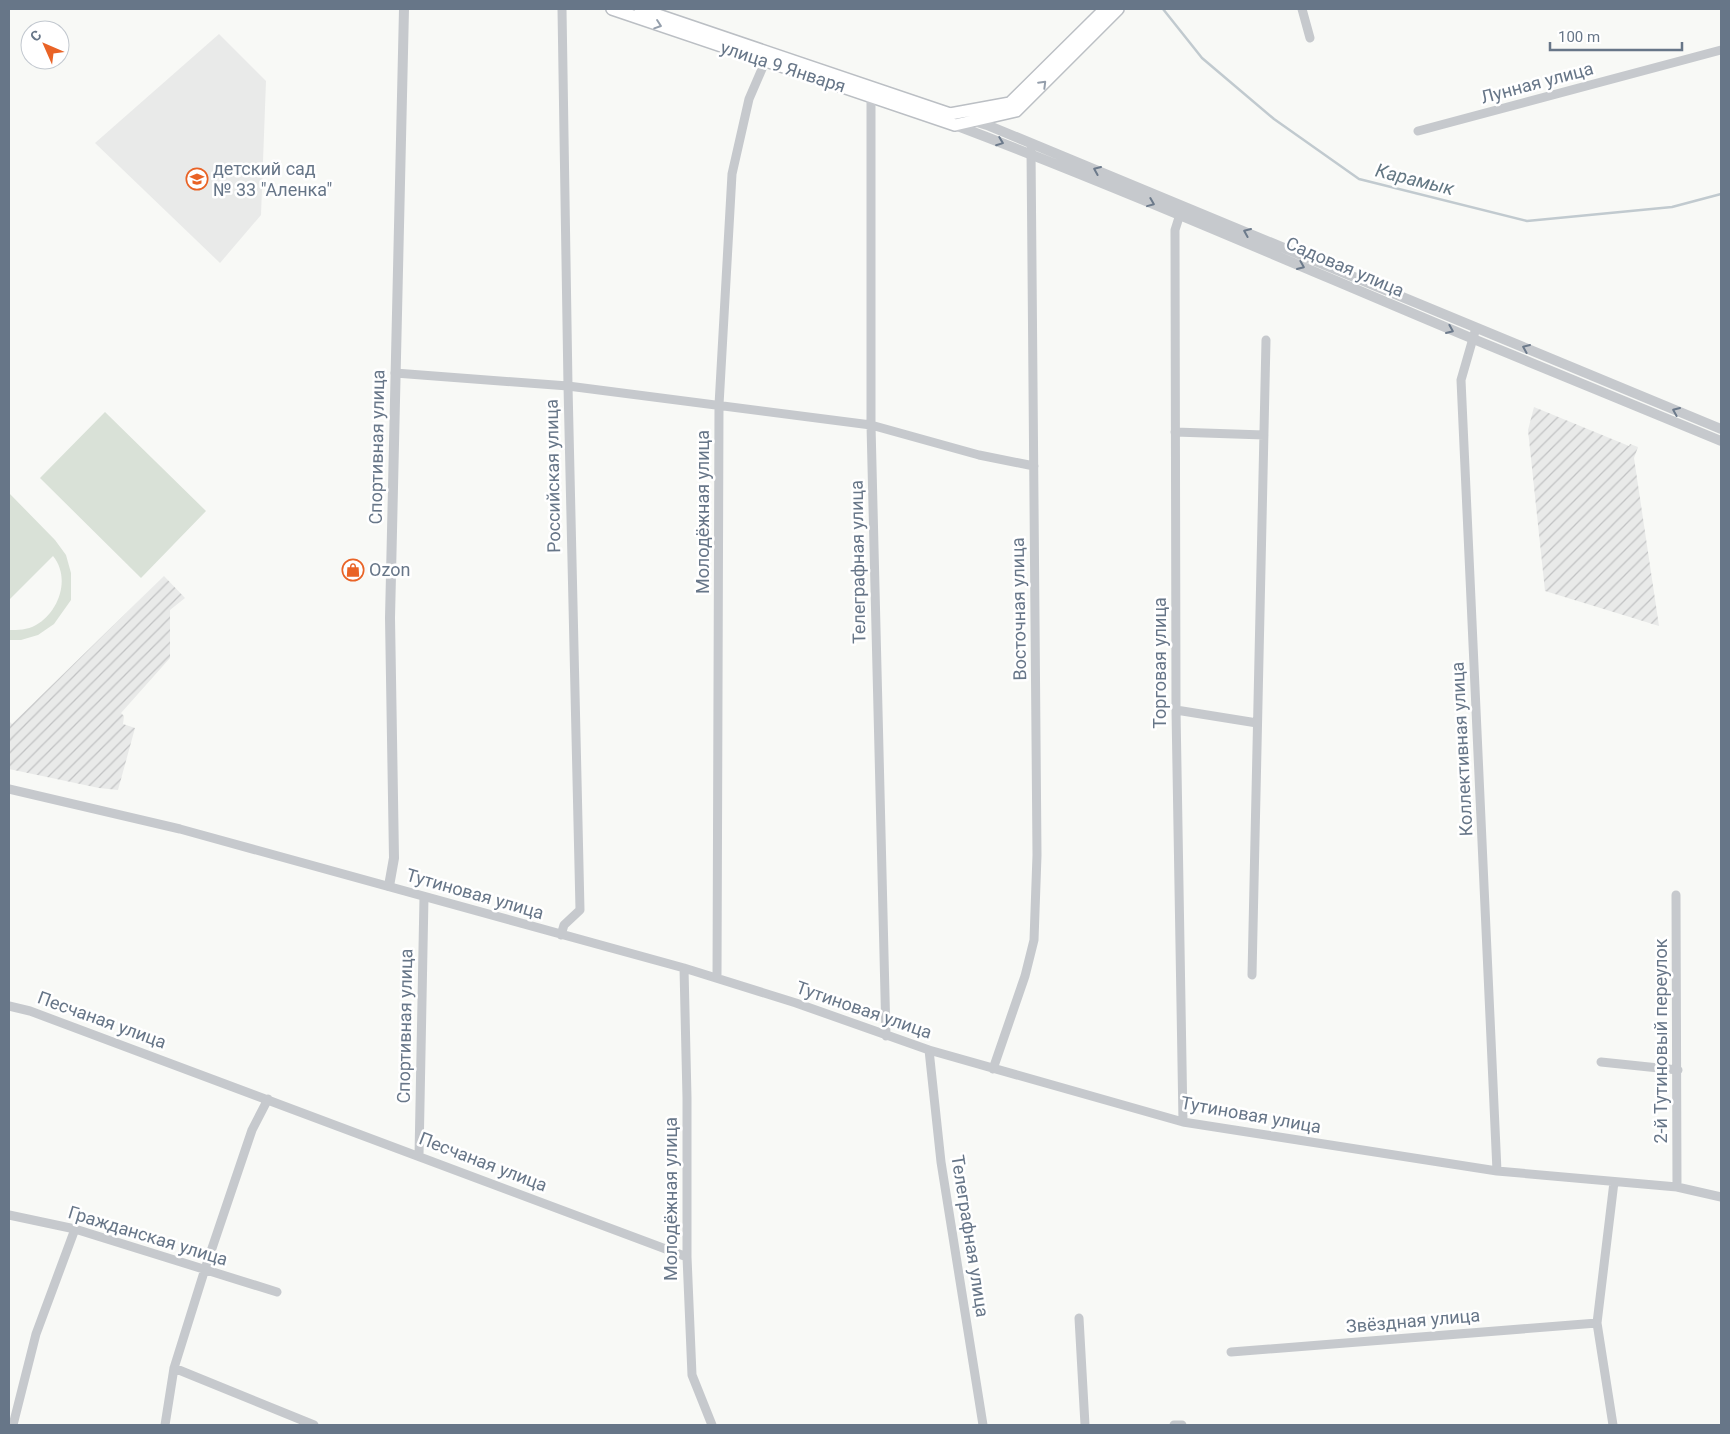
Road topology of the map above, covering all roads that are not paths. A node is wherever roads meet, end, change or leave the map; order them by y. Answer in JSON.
{"nodes":[{"id":1,"x":404,"y":9,"type":"edge"},
{"id":2,"x":562,"y":9,"type":"edge"},
{"id":3,"x":612,"y":9,"type":"edge"},
{"id":4,"x":640,"y":9,"type":"edge"},
{"id":5,"x":1105,"y":9,"type":"edge"},
{"id":6,"x":1118,"y":9,"type":"edge"},
{"id":7,"x":1302,"y":9,"type":"edge"},
{"id":8,"x":1310,"y":38,"type":"dead end"},
{"id":9,"x":1721,"y":50,"type":"edge"},
{"id":10,"x":767,"y":57,"type":"junction"},
{"id":11,"x":871,"y":92,"type":"junction"},
{"id":12,"x":952,"y":120,"type":"junction"},
{"id":13,"x":973,"y":121,"type":"junction"},
{"id":14,"x":1418,"y":131,"type":"dead end"},
{"id":15,"x":1031,"y":143,"type":"junction"},
{"id":16,"x":1031,"y":154,"type":"junction"},
{"id":17,"x":1181,"y":210,"type":"junction"},
{"id":18,"x":1476,"y":328,"type":"junction"},
{"id":19,"x":1266,"y":340,"type":"dead end"},
{"id":20,"x":1474,"y":340,"type":"junction"},
{"id":21,"x":395,"y":373,"type":"junction"},
{"id":22,"x":568,"y":386,"type":"junction"},
{"id":23,"x":719,"y":406,"type":"junction"},
{"id":24,"x":871,"y":425,"type":"junction"},
{"id":25,"x":1721,"y":429,"type":"edge"},
{"id":26,"x":1175,"y":432,"type":"junction"},
{"id":27,"x":1264,"y":435,"type":"junction"},
{"id":28,"x":1721,"y":441,"type":"edge"},
{"id":29,"x":1034,"y":466,"type":"junction"},
{"id":30,"x":1176,"y":710,"type":"junction"},
{"id":31,"x":1258,"y":723,"type":"junction"},
{"id":32,"x":9,"y":788,"type":"edge"},
{"id":33,"x":389,"y":886,"type":"junction"},
{"id":34,"x":1676,"y":896,"type":"dead end"},
{"id":35,"x":424,"y":897,"type":"junction"},
{"id":36,"x":561,"y":935,"type":"junction"},
{"id":37,"x":684,"y":968,"type":"junction"},
{"id":38,"x":1252,"y":975,"type":"dead end"},
{"id":39,"x":717,"y":978,"type":"junction"},
{"id":40,"x":9,"y":1006,"type":"edge"},
{"id":41,"x":886,"y":1036,"type":"junction"},
{"id":42,"x":929,"y":1050,"type":"junction"},
{"id":43,"x":1601,"y":1062,"type":"dead end"},
{"id":44,"x":993,"y":1070,"type":"junction"},
{"id":45,"x":1678,"y":1070,"type":"junction"},
{"id":46,"x":268,"y":1099,"type":"junction"},
{"id":47,"x":1183,"y":1122,"type":"junction"},
{"id":48,"x":419,"y":1156,"type":"junction"},
{"id":49,"x":1497,"y":1171,"type":"junction"},
{"id":50,"x":1614,"y":1182,"type":"junction"},
{"id":51,"x":1678,"y":1187,"type":"junction"},
{"id":52,"x":1721,"y":1197,"type":"edge"},
{"id":53,"x":9,"y":1215,"type":"edge"},
{"id":54,"x":75,"y":1229,"type":"junction"},
{"id":55,"x":687,"y":1257,"type":"junction"},
{"id":56,"x":205,"y":1269,"type":"junction"},
{"id":57,"x":277,"y":1292,"type":"dead end"},
{"id":58,"x":1079,"y":1318,"type":"dead end"},
{"id":59,"x":1597,"y":1322,"type":"junction"},
{"id":60,"x":1231,"y":1352,"type":"dead end"},
{"id":61,"x":174,"y":1368,"type":"junction"},
{"id":62,"x":13,"y":1425,"type":"edge"},
{"id":63,"x":165,"y":1425,"type":"edge"},
{"id":64,"x":314,"y":1425,"type":"edge"},
{"id":65,"x":712,"y":1425,"type":"edge"},
{"id":66,"x":983,"y":1425,"type":"edge"},
{"id":67,"x":1085,"y":1425,"type":"edge"},
{"id":68,"x":1174,"y":1425,"type":"edge"},
{"id":69,"x":1182,"y":1425,"type":"edge"},
{"id":70,"x":1614,"y":1425,"type":"edge"}],
"edges":[{"from":1,"to":21,"type":"street","name":"Спортивная улица"},
{"from":2,"to":22,"type":"street","name":"Российская улица"},
{"from":3,"to":10,"type":"main road","name":"улица 9 Января","one_way":true},
{"from":4,"to":10,"type":"main road","name":"улица 9 Января"},
{"from":5,"to":12,"type":"main road"},
{"from":13,"to":6,"type":"main road","one_way":true},
{"from":7,"to":8,"type":"street"},
{"from":9,"to":14,"type":"street","name":"Лунная улица"},
{"from":10,"to":11,"type":"main road","name":"улица 9 Января"},
{"from":10,"to":23,"type":"street","name":"Молодёжная улица"},
{"from":11,"to":12,"type":"main road","name":"улица 9 Января"},
{"from":11,"to":24,"type":"street","name":"Телеграфная улица"},
{"from":12,"to":13,"type":"main road"},
{"from":12,"to":16,"type":"street","name":"Садовая улица","one_way":true},
{"from":13,"to":15,"type":"street","name":"Садовая улица"},
{"from":15,"to":16,"type":"street","name":"Восточная улица"},
{"from":17,"to":15,"type":"street","name":"Садовая улица","one_way":true},
{"from":16,"to":17,"type":"street","name":"Садовая улица","one_way":true},
{"from":16,"to":29,"type":"street","name":"Восточная улица"},
{"from":18,"to":17,"type":"street","name":"Садовая улица","one_way":true},
{"from":17,"to":20,"type":"street","name":"Садовая улица","one_way":true},
{"from":17,"to":26,"type":"street","name":"Торговая улица"},
{"from":18,"to":20,"type":"street","name":"Коллективная улица"},
{"from":25,"to":18,"type":"street","name":"Садовая улица","one_way":true},
{"from":19,"to":27,"type":"street"},
{"from":20,"to":28,"type":"street","name":"Садовая улица"},
{"from":20,"to":49,"type":"street","name":"Коллективная улица"},
{"from":21,"to":22,"type":"street"},
{"from":21,"to":33,"type":"street","name":"Спортивная улица"},
{"from":22,"to":23,"type":"street"},
{"from":22,"to":36,"type":"street","name":"Российская улица"},
{"from":23,"to":24,"type":"street"},
{"from":23,"to":39,"type":"street","name":"Молодёжная улица"},
{"from":24,"to":29,"type":"street"},
{"from":24,"to":41,"type":"street","name":"Телеграфная улица"},
{"from":26,"to":27,"type":"street"},
{"from":26,"to":30,"type":"street","name":"Торговая улица"},
{"from":27,"to":31,"type":"street"},
{"from":29,"to":44,"type":"street","name":"Восточная улица"},
{"from":30,"to":31,"type":"street"},
{"from":30,"to":47,"type":"street","name":"Торговая улица"},
{"from":31,"to":38,"type":"street"},
{"from":32,"to":33,"type":"street","name":"Тутиновая улица"},
{"from":33,"to":35,"type":"street","name":"Тутиновая улица"},
{"from":34,"to":45,"type":"street","name":"2-й Тутиновый переулок"},
{"from":35,"to":36,"type":"street","name":"Тутиновая улица"},
{"from":35,"to":48,"type":"street","name":"Спортивная улица"},
{"from":36,"to":37,"type":"street","name":"Тутиновая улица"},
{"from":37,"to":39,"type":"street","name":"Тутиновая улица"},
{"from":37,"to":55,"type":"street","name":"Молодёжная улица"},
{"from":39,"to":41,"type":"street","name":"Тутиновая улица"},
{"from":40,"to":46,"type":"street","name":"Песчаная улица"},
{"from":41,"to":42,"type":"street","name":"Тутиновая улица"},
{"from":42,"to":44,"type":"street","name":"Тутиновая улица"},
{"from":42,"to":66,"type":"street","name":"Телеграфная улица"},
{"from":43,"to":45,"type":"street"},
{"from":44,"to":47,"type":"street","name":"Тутиновая улица"},
{"from":45,"to":51,"type":"street","name":"2-й Тутиновый переулок"},
{"from":46,"to":48,"type":"street","name":"Песчаная улица"},
{"from":46,"to":56,"type":"street"},
{"from":47,"to":49,"type":"street","name":"Тутиновая улица"},
{"from":48,"to":55,"type":"street","name":"Песчаная улица"},
{"from":49,"to":50,"type":"street","name":"Тутиновая улица"},
{"from":50,"to":51,"type":"street","name":"Тутиновая улица"},
{"from":50,"to":59,"type":"street"},
{"from":51,"to":52,"type":"street","name":"Тутиновая улица"},
{"from":53,"to":54,"type":"street","name":"Гражданская улица"},
{"from":54,"to":56,"type":"street","name":"Гражданская улица"},
{"from":54,"to":62,"type":"street"},
{"from":55,"to":65,"type":"street","name":"Молодёжная улица"},
{"from":56,"to":57,"type":"street","name":"Гражданская улица"},
{"from":56,"to":61,"type":"street"},
{"from":58,"to":67,"type":"street"},
{"from":59,"to":60,"type":"street","name":"Звёздная улица"},
{"from":59,"to":70,"type":"street"},
{"from":61,"to":63,"type":"street"},
{"from":61,"to":64,"type":"street"},
{"from":68,"to":69,"type":"street"}]}
